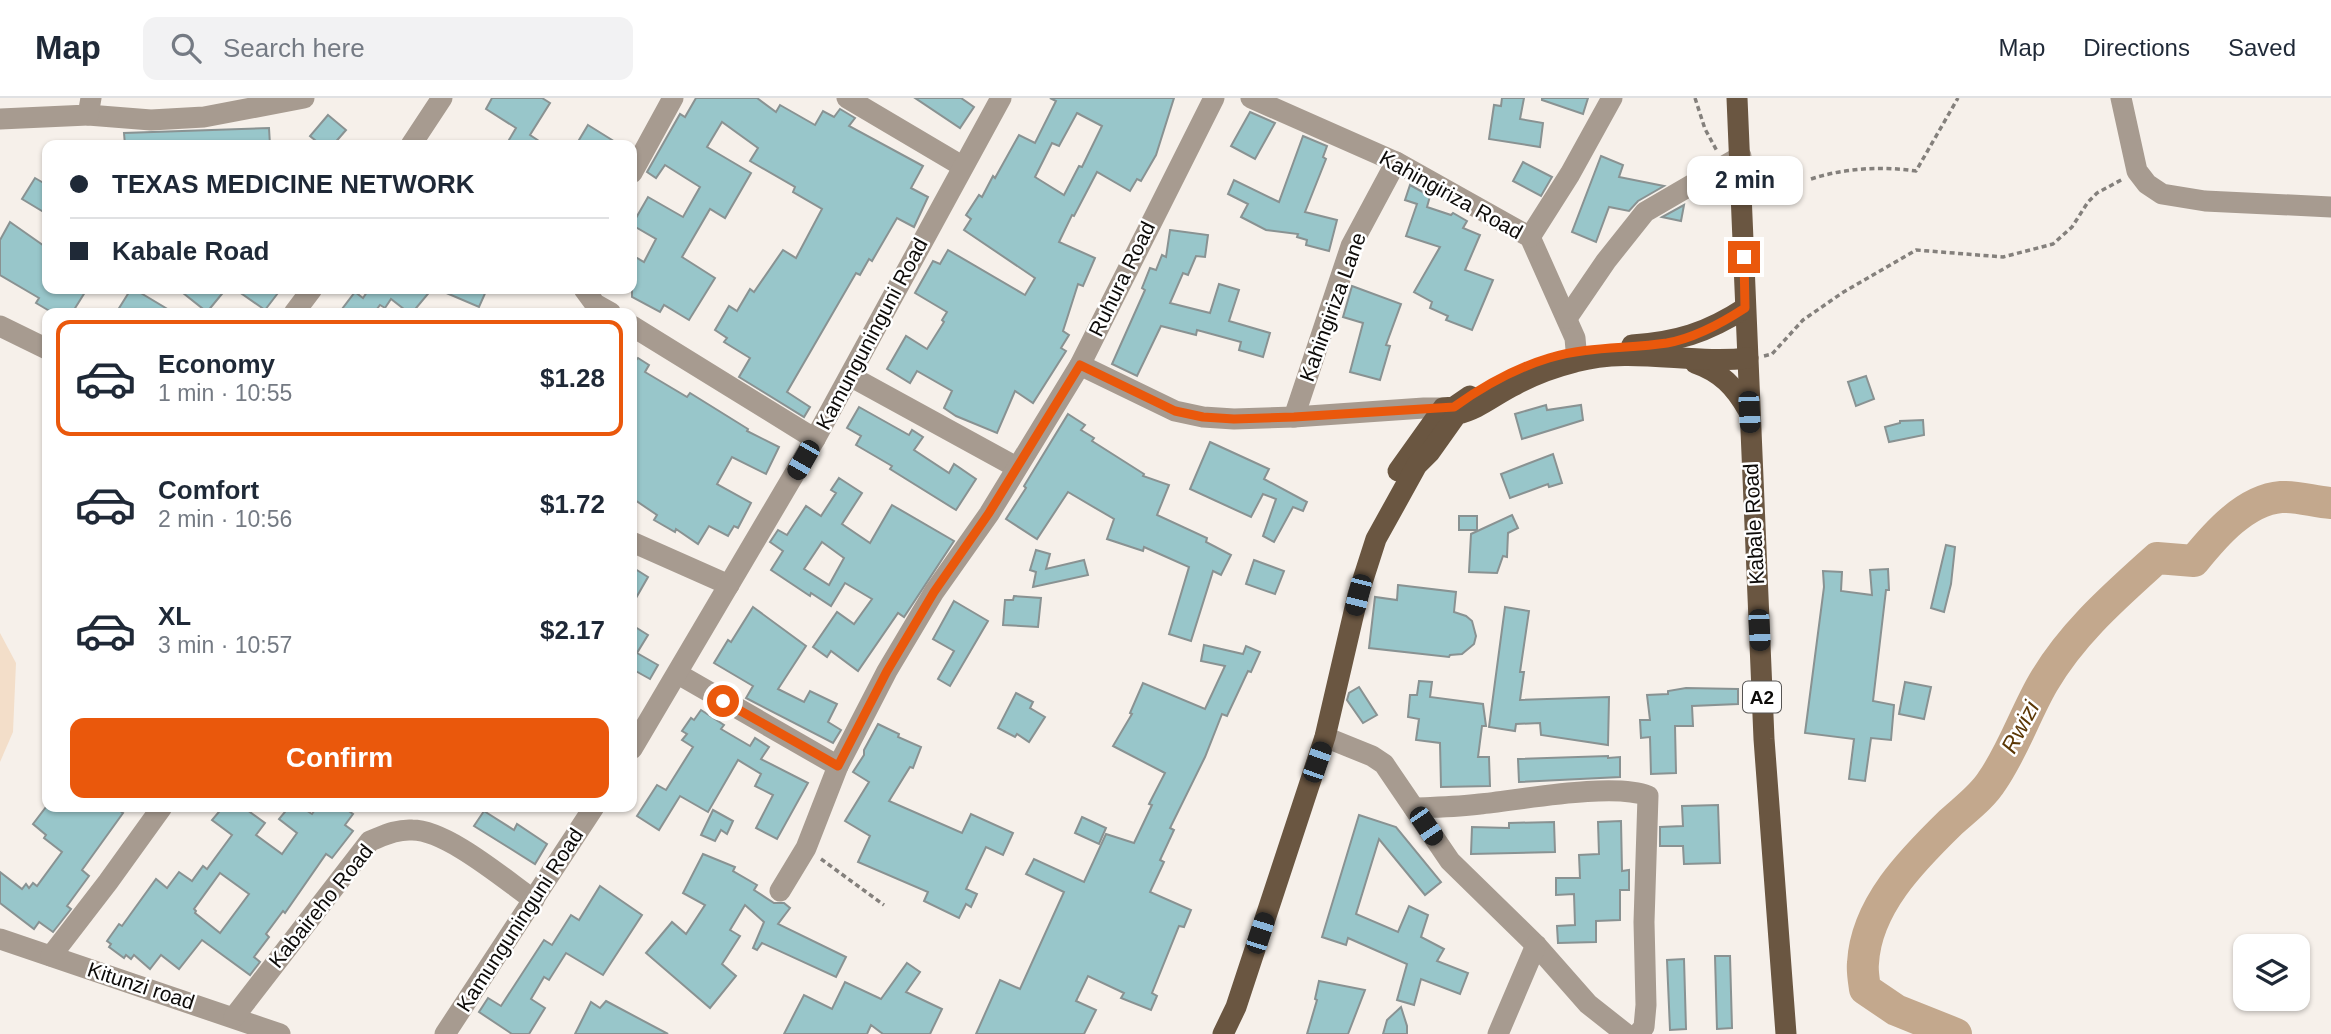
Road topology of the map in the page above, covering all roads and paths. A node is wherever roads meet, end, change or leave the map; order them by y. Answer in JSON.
{"nodes":[{"id":1,"x":304,"y":98,"type":"edge"},
{"id":2,"x":442,"y":98,"type":"edge"},
{"id":3,"x":673,"y":98,"type":"edge"},
{"id":4,"x":848,"y":98,"type":"edge"},
{"id":5,"x":1001,"y":98,"type":"edge"},
{"id":6,"x":1214,"y":98,"type":"edge"},
{"id":7,"x":1251,"y":98,"type":"edge"},
{"id":8,"x":1612,"y":98,"type":"edge"},
{"id":9,"x":1695,"y":98,"type":"edge"},
{"id":10,"x":1737,"y":98,"type":"edge"},
{"id":11,"x":1958,"y":98,"type":"edge"},
{"id":12,"x":2121,"y":98,"type":"edge"},
{"id":13,"x":90,"y":107,"type":"edge"},
{"id":14,"x":0,"y":119,"type":"edge"},
{"id":15,"x":414,"y":140,"type":"edge"},
{"id":16,"x":1733,"y":161,"type":"junction"},
{"id":17,"x":1396,"y":162,"type":"junction"},
{"id":18,"x":637,"y":164,"type":"edge"},
{"id":19,"x":962,"y":166,"type":"junction"},
{"id":20,"x":2137,"y":172,"type":"junction"},
{"id":21,"x":1811,"y":179,"type":"dead end"},
{"id":22,"x":2331,"y":207,"type":"edge"},
{"id":23,"x":1530,"y":237,"type":"junction"},
{"id":24,"x":588,"y":294,"type":"edge"},
{"id":25,"x":603,"y":308,"type":"edge"},
{"id":26,"x":1745,"y":308,"type":"junction"},
{"id":27,"x":1567,"y":318,"type":"junction"},
{"id":28,"x":0,"y":326,"type":"edge"},
{"id":29,"x":637,"y":329,"type":"edge"},
{"id":30,"x":42,"y":347,"type":"edge"},
{"id":31,"x":1576,"y":357,"type":"junction"},
{"id":32,"x":1748,"y":358,"type":"junction"},
{"id":33,"x":1681,"y":359,"type":"junction"},
{"id":34,"x":1080,"y":365,"type":"junction"},
{"id":35,"x":850,"y":376,"type":"junction"},
{"id":36,"x":1450,"y":411,"type":"junction"},
{"id":37,"x":1749,"y":412,"type":"junction"},
{"id":38,"x":1294,"y":417,"type":"junction"},
{"id":39,"x":815,"y":439,"type":"junction"},
{"id":40,"x":1016,"y":467,"type":"junction"},
{"id":41,"x":637,"y":544,"type":"edge"},
{"id":42,"x":729,"y":585,"type":"junction"},
{"id":43,"x":678,"y":674,"type":"junction"},
{"id":44,"x":1325,"y":737,"type":"junction"},
{"id":45,"x":637,"y":740,"type":"edge"},
{"id":46,"x":838,"y":766,"type":"junction"},
{"id":47,"x":1414,"y":808,"type":"junction"},
{"id":48,"x":158,"y":812,"type":"edge"},
{"id":49,"x":591,"y":812,"type":"edge"},
{"id":50,"x":806,"y":848,"type":"junction"},
{"id":51,"x":780,"y":891,"type":"dead end"},
{"id":52,"x":534,"y":900,"type":"junction"},
{"id":53,"x":884,"y":905,"type":"dead end"},
{"id":54,"x":0,"y":939,"type":"edge"},
{"id":55,"x":1536,"y":945,"type":"junction"},
{"id":56,"x":51,"y":956,"type":"junction"},
{"id":57,"x":234,"y":1017,"type":"junction"},
{"id":58,"x":281,"y":1034,"type":"edge"},
{"id":59,"x":445,"y":1034,"type":"edge"},
{"id":60,"x":1223,"y":1034,"type":"edge"},
{"id":61,"x":1498,"y":1034,"type":"edge"},
{"id":62,"x":1626,"y":1034,"type":"edge"},
{"id":63,"x":1638,"y":1034,"type":"edge"},
{"id":64,"x":1786,"y":1034,"type":"edge"}],
"edges":[{"from":1,"to":13,"type":"street"},
{"from":2,"to":15,"type":"street"},
{"from":3,"to":18,"type":"street"},
{"from":4,"to":19,"type":"street"},
{"from":5,"to":19,"type":"street","name":"Kamunguninguni Road"},
{"from":6,"to":34,"type":"street","name":"Ruhura Road"},
{"from":7,"to":17,"type":"street","name":"Kahingiriza Road"},
{"from":8,"to":23,"type":"street"},
{"from":9,"to":16,"type":"path"},
{"from":10,"to":16,"type":"main road","name":"Kabale Road","number":"A2"},
{"from":11,"to":21,"type":"path"},
{"from":12,"to":20,"type":"street"},
{"from":13,"to":14,"type":"street"},
{"from":16,"to":26,"type":"main road","name":"Kabale Road","number":"A2"},
{"from":16,"to":27,"type":"street"},
{"from":17,"to":23,"type":"street","name":"Kahingiriza Road"},
{"from":17,"to":38,"type":"street","name":"Kahingiriza Lane"},
{"from":19,"to":35,"type":"street","name":"Kamunguninguni Road"},
{"from":20,"to":22,"type":"street"},
{"from":20,"to":32,"type":"path"},
{"from":23,"to":27,"type":"street","name":"Kahingiriza Road"},
{"from":24,"to":25,"type":"street"},
{"from":26,"to":31,"type":"main road"},
{"from":26,"to":32,"type":"main road","name":"Kabale Road","number":"A2"},
{"from":27,"to":31,"type":"street","name":"Kahingiriza Road"},
{"from":28,"to":30,"type":"street"},
{"from":29,"to":39,"type":"street"},
{"from":31,"to":33,"type":"main road"},
{"from":31,"to":36,"type":"main road"},
{"from":32,"to":33,"type":"main road"},
{"from":32,"to":37,"type":"main road","name":"Kabale Road","number":"A2"},
{"from":33,"to":37,"type":"main road"},
{"from":34,"to":38,"type":"street"},
{"from":34,"to":40,"type":"street","name":"Ruhura Road"},
{"from":35,"to":39,"type":"street","name":"Kamunguninguni Road"},
{"from":35,"to":40,"type":"street"},
{"from":36,"to":38,"type":"street"},
{"from":36,"to":44,"type":"main road"},
{"from":37,"to":64,"type":"main road","name":"Kabale Road","number":"A2"},
{"from":39,"to":42,"type":"street","name":"Kamunguninguni Road"},
{"from":40,"to":46,"type":"street","name":"Ruhura Road"},
{"from":41,"to":42,"type":"street"},
{"from":42,"to":43,"type":"street","name":"Kamunguninguni Road"},
{"from":43,"to":45,"type":"street","name":"Kamunguninguni Road"},
{"from":43,"to":46,"type":"street"},
{"from":44,"to":47,"type":"street"},
{"from":44,"to":60,"type":"main road"},
{"from":46,"to":50,"type":"street","name":"Ruhura Road"},
{"from":47,"to":55,"type":"street"},
{"from":47,"to":63,"type":"street"},
{"from":48,"to":56,"type":"street"},
{"from":49,"to":52,"type":"street","name":"Kamunguninguni Road"},
{"from":50,"to":51,"type":"street","name":"Ruhura Road"},
{"from":50,"to":53,"type":"path"},
{"from":52,"to":57,"type":"street","name":"Kabaireho Road"},
{"from":52,"to":59,"type":"street","name":"Kamunguninguni Road"},
{"from":54,"to":56,"type":"street","name":"Kitunzi road"},
{"from":55,"to":61,"type":"street"},
{"from":55,"to":62,"type":"street"},
{"from":56,"to":57,"type":"street","name":"Kitunzi road"},
{"from":57,"to":58,"type":"street","name":"Kitunzi road"}]}
